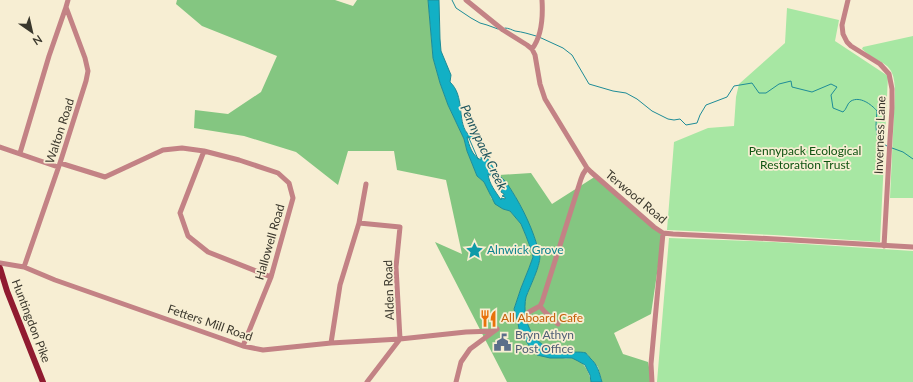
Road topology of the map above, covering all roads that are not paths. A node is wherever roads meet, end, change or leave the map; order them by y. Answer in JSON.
{"nodes":[{"id":1,"x":68,"y":0,"type":"edge"},
{"id":2,"x":466,"y":0,"type":"edge"},
{"id":3,"x":542,"y":0,"type":"edge"},
{"id":4,"x":848,"y":0,"type":"edge"},
{"id":5,"x":66,"y":8,"type":"junction"},
{"id":6,"x":532,"y":49,"type":"junction"},
{"id":7,"x":0,"y":147,"type":"edge"},
{"id":8,"x":204,"y":151,"type":"junction"},
{"id":9,"x":20,"y":154,"type":"junction"},
{"id":10,"x":59,"y":165,"type":"junction"},
{"id":11,"x":587,"y":168,"type":"junction"},
{"id":12,"x":366,"y":184,"type":"dead end"},
{"id":13,"x":359,"y":223,"type":"junction"},
{"id":14,"x":663,"y":233,"type":"junction"},
{"id":15,"x":884,"y":246,"type":"junction"},
{"id":16,"x":913,"y":247,"type":"edge"},
{"id":17,"x":0,"y":263,"type":"edge"},
{"id":18,"x":0,"y":268,"type":"edge"},
{"id":19,"x":24,"y":268,"type":"junction"},
{"id":20,"x":271,"y":277,"type":"junction"},
{"id":21,"x":7,"y":291,"type":"junction"},
{"id":22,"x":0,"y":292,"type":"edge"},
{"id":23,"x":540,"y":306,"type":"junction"},
{"id":24,"x":529,"y":312,"type":"dead end"},
{"id":25,"x":558,"y":324,"type":"dead end"},
{"id":26,"x":400,"y":339,"type":"junction"},
{"id":27,"x":331,"y":343,"type":"junction"},
{"id":28,"x":243,"y":346,"type":"junction"},
{"id":29,"x":43,"y":382,"type":"edge"},
{"id":30,"x":367,"y":382,"type":"edge"},
{"id":31,"x":456,"y":382,"type":"edge"},
{"id":32,"x":652,"y":382,"type":"edge"}],
"edges":[{"from":1,"to":5,"type":"street"},
{"from":2,"to":6,"type":"street"},
{"from":3,"to":6,"type":"street"},
{"from":4,"to":15,"type":"street","name":"Inverness Lane"},
{"from":5,"to":9,"type":"street"},
{"from":5,"to":10,"type":"street","name":"Walton Road"},
{"from":6,"to":11,"type":"street","name":"Terwood Road"},
{"from":7,"to":9,"type":"street","name":"Hallowell Road"},
{"from":8,"to":10,"type":"street","name":"Hallowell Road"},
{"from":8,"to":20,"type":"street"},
{"from":8,"to":20,"type":"street","name":"Hallowell Road"},
{"from":9,"to":10,"type":"street","name":"Hallowell Road"},
{"from":10,"to":19,"type":"street","name":"Walton Road"},
{"from":11,"to":14,"type":"street","name":"Terwood Road"},
{"from":11,"to":23,"type":"street"},
{"from":12,"to":13,"type":"street"},
{"from":13,"to":26,"type":"street","name":"Alden Road"},
{"from":13,"to":27,"type":"street"},
{"from":14,"to":15,"type":"street","name":"Terwood Road"},
{"from":14,"to":32,"type":"street"},
{"from":15,"to":16,"type":"street","name":"Terwood Road"},
{"from":17,"to":19,"type":"street","name":"Fetters Mill Road"},
{"from":18,"to":21,"type":"main road","name":"Huntingdon Pike"},
{"from":19,"to":28,"type":"street","name":"Fetters Mill Road"},
{"from":20,"to":28,"type":"street","name":"Hallowell Road"},
{"from":21,"to":22,"type":"main road"},
{"from":21,"to":29,"type":"main road","name":"Huntingdon Pike"},
{"from":23,"to":24,"type":"street"},
{"from":23,"to":25,"type":"street"},
{"from":26,"to":27,"type":"street","name":"Fetters Mill Road"},
{"from":26,"to":30,"type":"street"},
{"from":26,"to":31,"type":"street","name":"Fetters Mill Road"},
{"from":27,"to":28,"type":"street","name":"Fetters Mill Road"}]}
